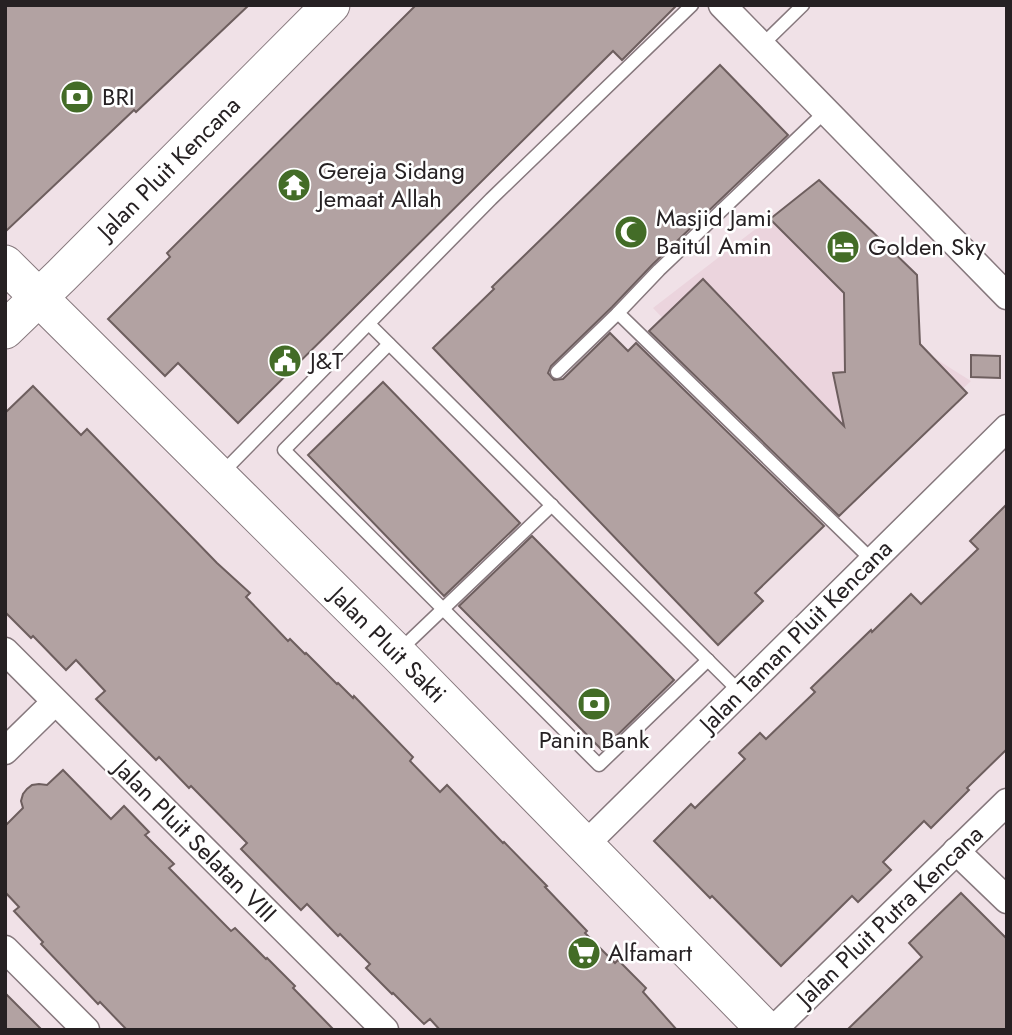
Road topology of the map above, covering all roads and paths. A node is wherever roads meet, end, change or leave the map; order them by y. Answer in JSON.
{"nodes":[{"id":1,"x":331,"y":5,"type":"edge"},
{"id":2,"x":692,"y":5,"type":"edge"},
{"id":3,"x":722,"y":5,"type":"edge"},
{"id":4,"x":803,"y":5,"type":"edge"},
{"id":5,"x":761,"y":46,"type":"junction"},
{"id":6,"x":826,"y":111,"type":"junction"},
{"id":7,"x":5,"y":264,"type":"edge"},
{"id":8,"x":1007,"y":296,"type":"edge"},
{"id":9,"x":39,"y":298,"type":"junction"},
{"id":10,"x":618,"y":313,"type":"junction"},
{"id":11,"x":369,"y":324,"type":"junction"},
{"id":12,"x":5,"y":330,"type":"edge"},
{"id":13,"x":389,"y":344,"type":"junction"},
{"id":14,"x":557,"y":372,"type":"dead end"},
{"id":15,"x":1007,"y":428,"type":"edge"},
{"id":16,"x":220,"y":475,"type":"junction"},
{"id":17,"x":552,"y":505,"type":"junction"},
{"id":18,"x":873,"y":561,"type":"junction"},
{"id":19,"x":443,"y":610,"type":"junction"},
{"id":20,"x":5,"y":651,"type":"edge"},
{"id":21,"x":397,"y":653,"type":"junction"},
{"id":22,"x":708,"y":660,"type":"junction"},
{"id":23,"x":740,"y":692,"type":"junction"},
{"id":24,"x":55,"y":702,"type":"junction"},
{"id":25,"x":5,"y":751,"type":"edge"},
{"id":26,"x":1007,"y":802,"type":"edge"},
{"id":27,"x":585,"y":845,"type":"junction"},
{"id":28,"x":956,"y":851,"type":"junction"},
{"id":29,"x":1007,"y":900,"type":"edge"},
{"id":30,"x":5,"y":949,"type":"edge"},
{"id":31,"x":86,"y":1030,"type":"edge"},
{"id":32,"x":385,"y":1030,"type":"edge"},
{"id":33,"x":766,"y":1030,"type":"edge"},
{"id":34,"x":773,"y":1030,"type":"edge"}],
"edges":[{"from":1,"to":9,"type":"street","name":"Jalan Pluit Kencana"},
{"from":2,"to":11,"type":"lane"},
{"from":3,"to":5,"type":"street"},
{"from":4,"to":5,"type":"lane"},
{"from":5,"to":6,"type":"street"},
{"from":6,"to":8,"type":"street"},
{"from":6,"to":10,"type":"lane"},
{"from":7,"to":9,"type":"street","name":"Jalan Pluit Sakti"},
{"from":9,"to":12,"type":"street","name":"Jalan Pluit Kencana"},
{"from":9,"to":16,"type":"street","name":"Jalan Pluit Sakti"},
{"from":10,"to":14,"type":"lane"},
{"from":10,"to":18,"type":"lane"},
{"from":11,"to":13,"type":"lane"},
{"from":11,"to":16,"type":"lane"},
{"from":13,"to":17,"type":"lane"},
{"from":13,"to":19,"type":"lane"},
{"from":15,"to":18,"type":"street","name":"Jalan Taman Pluit Kencana"},
{"from":16,"to":21,"type":"street","name":"Jalan Pluit Sakti"},
{"from":17,"to":19,"type":"lane"},
{"from":17,"to":22,"type":"lane"},
{"from":18,"to":23,"type":"street","name":"Jalan Taman Pluit Kencana"},
{"from":19,"to":21,"type":"lane"},
{"from":19,"to":22,"type":"lane"},
{"from":20,"to":24,"type":"street","name":"Jalan Pluit Selatan VIII"},
{"from":21,"to":27,"type":"street","name":"Jalan Pluit Sakti"},
{"from":22,"to":23,"type":"lane"},
{"from":23,"to":27,"type":"street","name":"Jalan Taman Pluit Kencana"},
{"from":24,"to":25,"type":"street"},
{"from":24,"to":32,"type":"street","name":"Jalan Pluit Selatan VIII"},
{"from":26,"to":28,"type":"street","name":"Jalan Pluit Putra Kencana"},
{"from":27,"to":33,"type":"street","name":"Jalan Pluit Sakti"},
{"from":28,"to":29,"type":"street"},
{"from":28,"to":34,"type":"street","name":"Jalan Pluit Putra Kencana"},
{"from":30,"to":31,"type":"street"}]}
